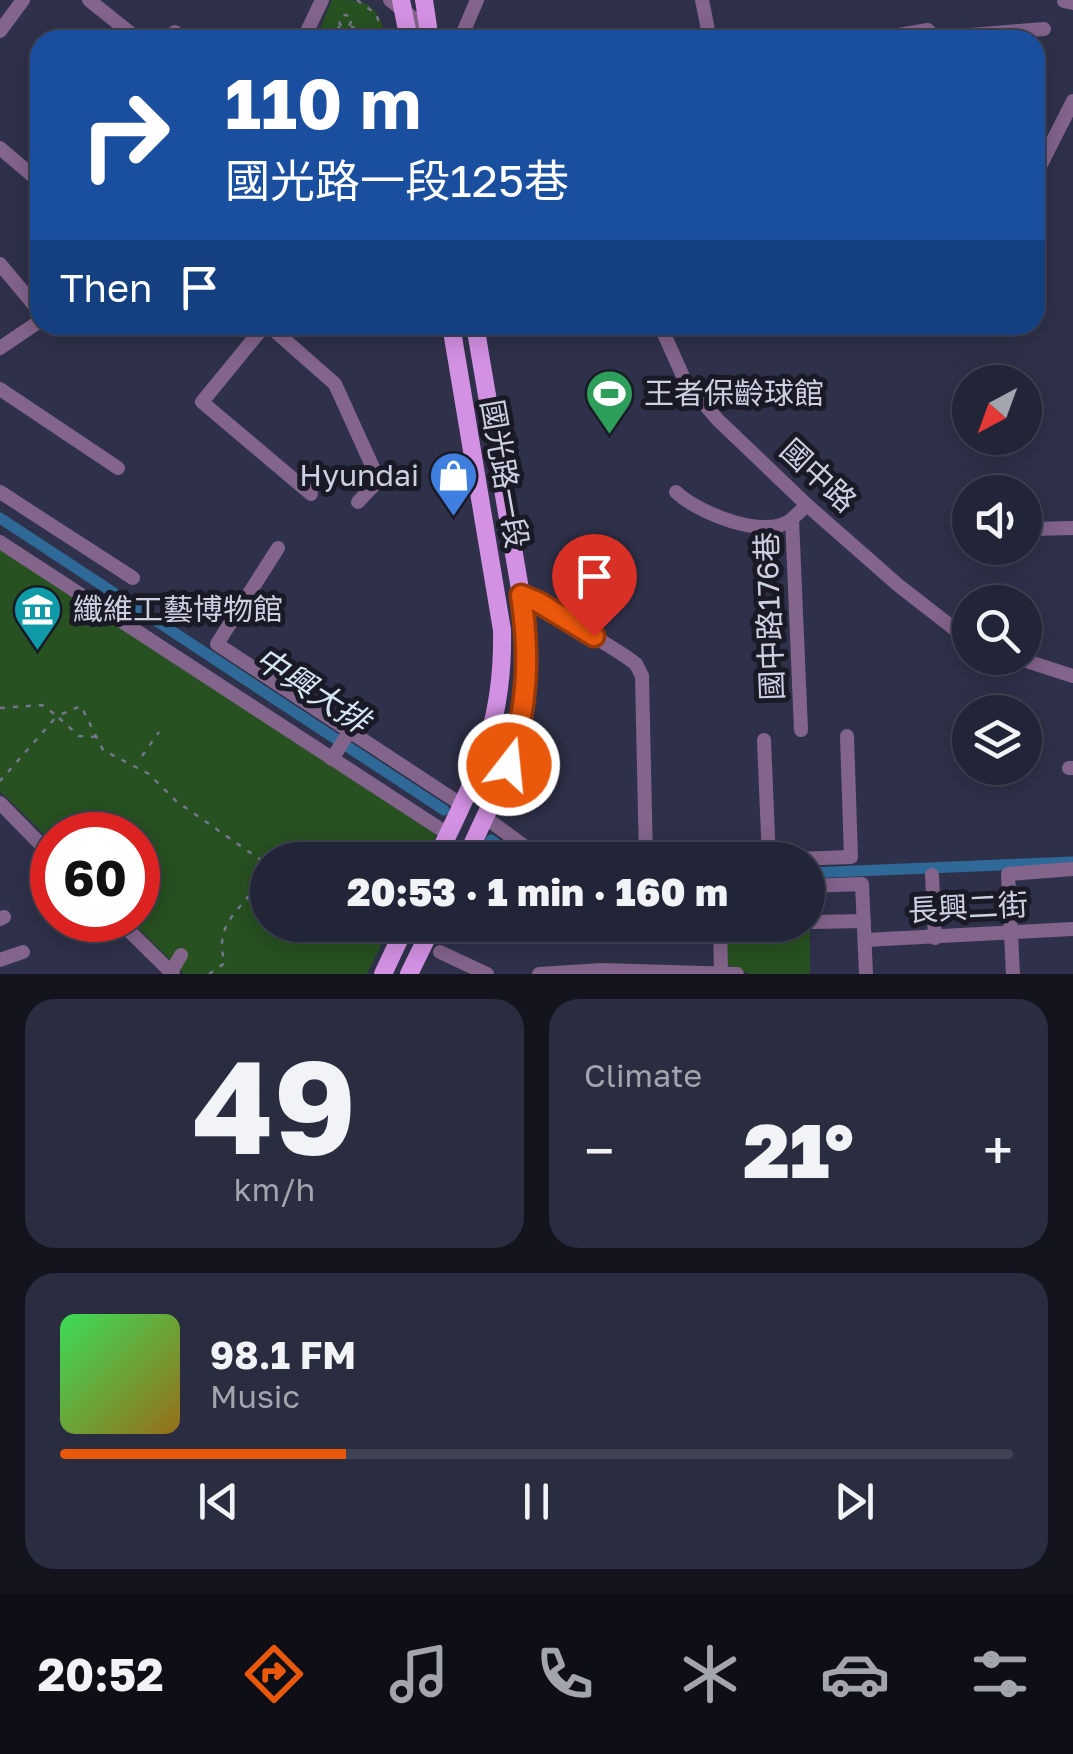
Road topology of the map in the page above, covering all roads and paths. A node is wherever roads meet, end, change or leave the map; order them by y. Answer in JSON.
{"nodes":[{"id":1,"x":23,"y":0,"type":"edge"},
{"id":2,"x":89,"y":0,"type":"edge"},
{"id":3,"x":322,"y":0,"type":"edge"},
{"id":4,"x":356,"y":0,"type":"edge"},
{"id":5,"x":424,"y":0,"type":"edge"},
{"id":6,"x":477,"y":0,"type":"edge"},
{"id":7,"x":702,"y":0,"type":"edge"},
{"id":8,"x":1064,"y":1,"type":"edge"},
{"id":9,"x":1073,"y":2,"type":"edge"},
{"id":10,"x":398,"y":3,"type":"edge"},
{"id":11,"x":341,"y":25,"type":"junction"},
{"id":12,"x":350,"y":25,"type":"junction"},
{"id":13,"x":1044,"y":29,"type":"dead end"},
{"id":14,"x":126,"y":30,"type":"edge"},
{"id":15,"x":308,"y":30,"type":"edge"},
{"id":16,"x":337,"y":30,"type":"edge"},
{"id":17,"x":356,"y":30,"type":"edge"},
{"id":18,"x":382,"y":30,"type":"edge"},
{"id":19,"x":405,"y":30,"type":"edge"},
{"id":20,"x":425,"y":30,"type":"edge"},
{"id":21,"x":431,"y":30,"type":"edge"},
{"id":22,"x":464,"y":30,"type":"edge"},
{"id":23,"x":708,"y":30,"type":"edge"},
{"id":24,"x":1032,"y":30,"type":"edge"},
{"id":25,"x":0,"y":31,"type":"edge"},
{"id":26,"x":1073,"y":101,"type":"edge"},
{"id":27,"x":1045,"y":145,"type":"edge"},
{"id":28,"x":0,"y":148,"type":"edge"},
{"id":29,"x":30,"y":174,"type":"edge"},
{"id":30,"x":0,"y":264,"type":"edge"},
{"id":31,"x":30,"y":300,"type":"edge"},
{"id":32,"x":30,"y":325,"type":"edge"},
{"id":33,"x":259,"y":335,"type":"edge"},
{"id":34,"x":279,"y":335,"type":"edge"},
{"id":35,"x":453,"y":335,"type":"edge"},
{"id":36,"x":477,"y":335,"type":"edge"},
{"id":37,"x":664,"y":335,"type":"edge"},
{"id":38,"x":3,"y":340,"type":"edge"},
{"id":39,"x":0,"y":390,"type":"edge"},
{"id":40,"x":118,"y":468,"type":"dead end"},
{"id":41,"x":0,"y":492,"type":"edge"},
{"id":42,"x":676,"y":492,"type":"dead end"},
{"id":43,"x":311,"y":494,"type":"dead end"},
{"id":44,"x":358,"y":502,"type":"dead end"},
{"id":45,"x":807,"y":505,"type":"junction"},
{"id":46,"x":792,"y":519,"type":"junction"},
{"id":47,"x":1073,"y":528,"type":"edge"},
{"id":48,"x":1042,"y":529,"type":"edge"},
{"id":49,"x":0,"y":542,"type":"edge"},
{"id":50,"x":278,"y":548,"type":"dead end"},
{"id":51,"x":132,"y":578,"type":"dead end"},
{"id":52,"x":521,"y":595,"type":"junction"},
{"id":53,"x":952,"y":627,"type":"edge"},
{"id":54,"x":1042,"y":666,"type":"edge"},
{"id":55,"x":1073,"y":676,"type":"edge"},
{"id":56,"x":0,"y":708,"type":"edge"},
{"id":57,"x":57,"y":716,"type":"junction"},
{"id":58,"x":801,"y":730,"type":"dead end"},
{"id":59,"x":159,"y":732,"type":"dead end"},
{"id":60,"x":350,"y":732,"type":"junction"},
{"id":61,"x":847,"y":736,"type":"dead end"},
{"id":62,"x":96,"y":737,"type":"junction"},
{"id":63,"x":764,"y":740,"type":"dead end"},
{"id":64,"x":142,"y":756,"type":"dead end"},
{"id":65,"x":332,"y":759,"type":"junction"},
{"id":66,"x":0,"y":781,"type":"edge"},
{"id":67,"x":0,"y":804,"type":"edge"},
{"id":68,"x":462,"y":805,"type":"junction"},
{"id":69,"x":486,"y":818,"type":"junction"},
{"id":70,"x":30,"y":834,"type":"edge"},
{"id":71,"x":448,"y":834,"type":"junction"},
{"id":72,"x":444,"y":842,"type":"edge"},
{"id":73,"x":474,"y":842,"type":"edge"},
{"id":74,"x":519,"y":842,"type":"edge"},
{"id":75,"x":646,"y":842,"type":"edge"},
{"id":76,"x":767,"y":842,"type":"edge"},
{"id":77,"x":250,"y":854,"type":"edge"},
{"id":78,"x":825,"y":857,"type":"edge"},
{"id":79,"x":1073,"y":869,"type":"edge"},
{"id":80,"x":932,"y":875,"type":"dead end"},
{"id":81,"x":825,"y":885,"type":"edge"},
{"id":82,"x":250,"y":891,"type":"edge"},
{"id":83,"x":864,"y":921,"type":"junction"},
{"id":84,"x":825,"y":922,"type":"edge"},
{"id":85,"x":1073,"y":929,"type":"edge"},
{"id":86,"x":1010,"y":933,"type":"junction"},
{"id":87,"x":935,"y":938,"type":"junction"},
{"id":88,"x":865,"y":940,"type":"junction"},
{"id":89,"x":140,"y":942,"type":"edge"},
{"id":90,"x":398,"y":942,"type":"edge"},
{"id":91,"x":425,"y":942,"type":"edge"},
{"id":92,"x":722,"y":942,"type":"edge"},
{"id":93,"x":23,"y":952,"type":"dead end"},
{"id":94,"x":440,"y":952,"type":"dead end"},
{"id":95,"x":181,"y":955,"type":"dead end"},
{"id":96,"x":0,"y":960,"type":"edge"},
{"id":97,"x":172,"y":973,"type":"edge"},
{"id":98,"x":727,"y":973,"type":"edge"},
{"id":99,"x":209,"y":974,"type":"edge"},
{"id":100,"x":383,"y":974,"type":"edge"},
{"id":101,"x":410,"y":974,"type":"edge"},
{"id":102,"x":487,"y":974,"type":"edge"},
{"id":103,"x":538,"y":974,"type":"edge"},
{"id":104,"x":866,"y":974,"type":"edge"},
{"id":105,"x":1013,"y":974,"type":"edge"}],
"edges":[{"from":1,"to":25,"type":"street"},
{"from":2,"to":14,"type":"street"},
{"from":3,"to":15,"type":"street"},
{"from":4,"to":18,"type":"path"},
{"from":5,"to":21,"type":"main road"},
{"from":6,"to":22,"type":"street"},
{"from":7,"to":23,"type":"street"},
{"from":8,"to":9,"type":"street"},
{"from":10,"to":19,"type":"main road"},
{"from":10,"to":20,"type":"street"},
{"from":11,"to":12,"type":"path"},
{"from":11,"to":12,"type":"path"},
{"from":11,"to":16,"type":"path"},
{"from":12,"to":17,"type":"path"},
{"from":13,"to":24,"type":"street"},
{"from":26,"to":27,"type":"street"},
{"from":28,"to":29,"type":"street"},
{"from":30,"to":31,"type":"street"},
{"from":32,"to":38,"type":"street"},
{"from":33,"to":43,"type":"street"},
{"from":34,"to":44,"type":"street"},
{"from":35,"to":68,"type":"main road","name":"國光路一段"},
{"from":36,"to":52,"type":"main road","name":"國光路一段"},
{"from":37,"to":45,"type":"street","name":"國中路"},
{"from":39,"to":40,"type":"street"},
{"from":41,"to":51,"type":"street"},
{"from":42,"to":46,"type":"street"},
{"from":45,"to":46,"type":"street","name":"國中路176巷"},
{"from":45,"to":53,"type":"street","name":"國中路"},
{"from":46,"to":58,"type":"street","name":"國中路176巷"},
{"from":47,"to":48,"type":"street"},
{"from":49,"to":65,"type":"street"},
{"from":50,"to":60,"type":"street"},
{"from":52,"to":69,"type":"main road","name":"國光路一段"},
{"from":52,"to":75,"type":"street"},
{"from":54,"to":55,"type":"street"},
{"from":56,"to":57,"type":"path"},
{"from":57,"to":62,"type":"path"},
{"from":57,"to":62,"type":"path"},
{"from":57,"to":66,"type":"path"},
{"from":59,"to":64,"type":"path"},
{"from":60,"to":65,"type":"street"},
{"from":60,"to":68,"type":"street"},
{"from":61,"to":78,"type":"street"},
{"from":62,"to":77,"type":"path"},
{"from":63,"to":76,"type":"street"},
{"from":65,"to":71,"type":"street"},
{"from":67,"to":70,"type":"street"},
{"from":68,"to":71,"type":"main road","name":"國光路一段"},
{"from":69,"to":73,"type":"main road","name":"國光路一段"},
{"from":69,"to":74,"type":"street"},
{"from":71,"to":72,"type":"main road","name":"國光路一段"},
{"from":79,"to":86,"type":"street"},
{"from":80,"to":87,"type":"street"},
{"from":81,"to":83,"type":"street"},
{"from":82,"to":99,"type":"path"},
{"from":83,"to":84,"type":"street"},
{"from":83,"to":88,"type":"street"},
{"from":85,"to":86,"type":"street","name":"長興二街"},
{"from":86,"to":87,"type":"street","name":"長興二街"},
{"from":86,"to":105,"type":"street"},
{"from":87,"to":88,"type":"street","name":"長興二街"},
{"from":88,"to":104,"type":"street"},
{"from":89,"to":97,"type":"street"},
{"from":90,"to":100,"type":"main road"},
{"from":91,"to":101,"type":"main road"},
{"from":92,"to":98,"type":"street"},
{"from":93,"to":96,"type":"street"},
{"from":94,"to":102,"type":"street"},
{"from":95,"to":97,"type":"street"},
{"from":98,"to":103,"type":"street"}]}
